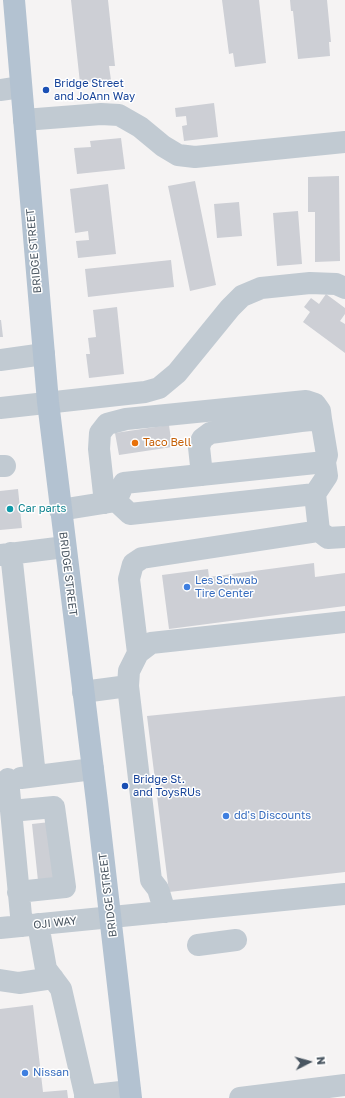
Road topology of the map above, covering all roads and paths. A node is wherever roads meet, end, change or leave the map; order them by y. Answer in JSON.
{"nodes":[{"id":1,"x":14,"y":0,"type":"edge"},
{"id":2,"x":21,"y":87,"type":"junction"},
{"id":3,"x":0,"y":90,"type":"edge"},
{"id":4,"x":24,"y":120,"type":"junction"},
{"id":5,"x":345,"y":142,"type":"edge"},
{"id":6,"x":345,"y":288,"type":"edge"},
{"id":7,"x":44,"y":354,"type":"junction"},
{"id":8,"x":0,"y":360,"type":"edge"},
{"id":9,"x":48,"y":402,"type":"junction"},
{"id":10,"x":0,"y":408,"type":"edge"},
{"id":11,"x":321,"y":419,"type":"junction"},
{"id":12,"x":325,"y":462,"type":"junction"},
{"id":13,"x":202,"y":475,"type":"junction"},
{"id":14,"x":315,"y":494,"type":"junction"},
{"id":15,"x":110,"y":502,"type":"junction"},
{"id":16,"x":60,"y":510,"type":"junction"},
{"id":17,"x":319,"y":531,"type":"junction"},
{"id":18,"x":345,"y":537,"type":"edge"},
{"id":19,"x":65,"y":546,"type":"junction"},
{"id":20,"x":6,"y":554,"type":"edge"},
{"id":21,"x":345,"y":622,"type":"edge"},
{"id":22,"x":138,"y":653,"type":"junction"},
{"id":23,"x":128,"y":686,"type":"junction"},
{"id":24,"x":83,"y":692,"type":"junction"},
{"id":25,"x":93,"y":769,"type":"junction"},
{"id":26,"x":35,"y":776,"type":"junction"},
{"id":27,"x":4,"y":780,"type":"edge"},
{"id":28,"x":11,"y":811,"type":"junction"},
{"id":29,"x":18,"y":892,"type":"junction"},
{"id":30,"x":345,"y":894,"type":"edge"},
{"id":31,"x":165,"y":912,"type":"junction"},
{"id":32,"x":110,"y":917,"type":"junction"},
{"id":33,"x":30,"y":925,"type":"junction"},
{"id":34,"x":0,"y":928,"type":"edge"},
{"id":35,"x":236,"y":940,"type":"dead end"},
{"id":36,"x":198,"y":945,"type":"dead end"},
{"id":37,"x":53,"y":978,"type":"junction"},
{"id":38,"x":0,"y":980,"type":"edge"},
{"id":39,"x":345,"y":1085,"type":"edge"},
{"id":40,"x":130,"y":1095,"type":"edge"},
{"id":41,"x":86,"y":1097,"type":"edge"},
{"id":42,"x":240,"y":1098,"type":"edge"}],
"edges":[{"from":1,"to":2,"type":"main road","name":"BRIDGE STREET"},
{"from":2,"to":3,"type":"street"},
{"from":2,"to":4,"type":"main road","name":"BRIDGE STREET"},
{"from":4,"to":5,"type":"street"},
{"from":4,"to":7,"type":"main road","name":"BRIDGE STREET"},
{"from":6,"to":9,"type":"street"},
{"from":7,"to":8,"type":"street"},
{"from":7,"to":9,"type":"main road","name":"BRIDGE STREET"},
{"from":9,"to":10,"type":"street"},
{"from":9,"to":16,"type":"main road","name":"BRIDGE STREET"},
{"from":11,"to":12,"type":"street"},
{"from":11,"to":13,"type":"street"},
{"from":11,"to":15,"type":"street"},
{"from":12,"to":13,"type":"street"},
{"from":12,"to":14,"type":"street"},
{"from":13,"to":15,"type":"street"},
{"from":14,"to":15,"type":"street"},
{"from":14,"to":17,"type":"street"},
{"from":15,"to":16,"type":"street"},
{"from":16,"to":19,"type":"main road","name":"BRIDGE STREET"},
{"from":17,"to":18,"type":"street"},
{"from":17,"to":22,"type":"street"},
{"from":19,"to":20,"type":"street"},
{"from":19,"to":24,"type":"main road","name":"BRIDGE STREET"},
{"from":20,"to":26,"type":"street"},
{"from":21,"to":22,"type":"street"},
{"from":22,"to":23,"type":"street"},
{"from":23,"to":24,"type":"street"},
{"from":23,"to":31,"type":"street"},
{"from":24,"to":25,"type":"main road","name":"BRIDGE STREET"},
{"from":25,"to":26,"type":"street"},
{"from":25,"to":32,"type":"main road","name":"BRIDGE STREET"},
{"from":26,"to":27,"type":"street"},
{"from":27,"to":28,"type":"street"},
{"from":28,"to":29,"type":"street"},
{"from":28,"to":29,"type":"street"},
{"from":29,"to":33,"type":"street"},
{"from":30,"to":31,"type":"street","name":"OJI WAY"},
{"from":31,"to":32,"type":"street","name":"OJI WAY"},
{"from":32,"to":33,"type":"street","name":"OJI WAY"},
{"from":32,"to":40,"type":"main road","name":"BRIDGE STREET"},
{"from":33,"to":34,"type":"street","name":"OJI WAY"},
{"from":33,"to":37,"type":"street"},
{"from":35,"to":36,"type":"street"},
{"from":37,"to":38,"type":"street"},
{"from":37,"to":41,"type":"street"},
{"from":39,"to":42,"type":"street"},
{"from":40,"to":41,"type":"street"}]}
